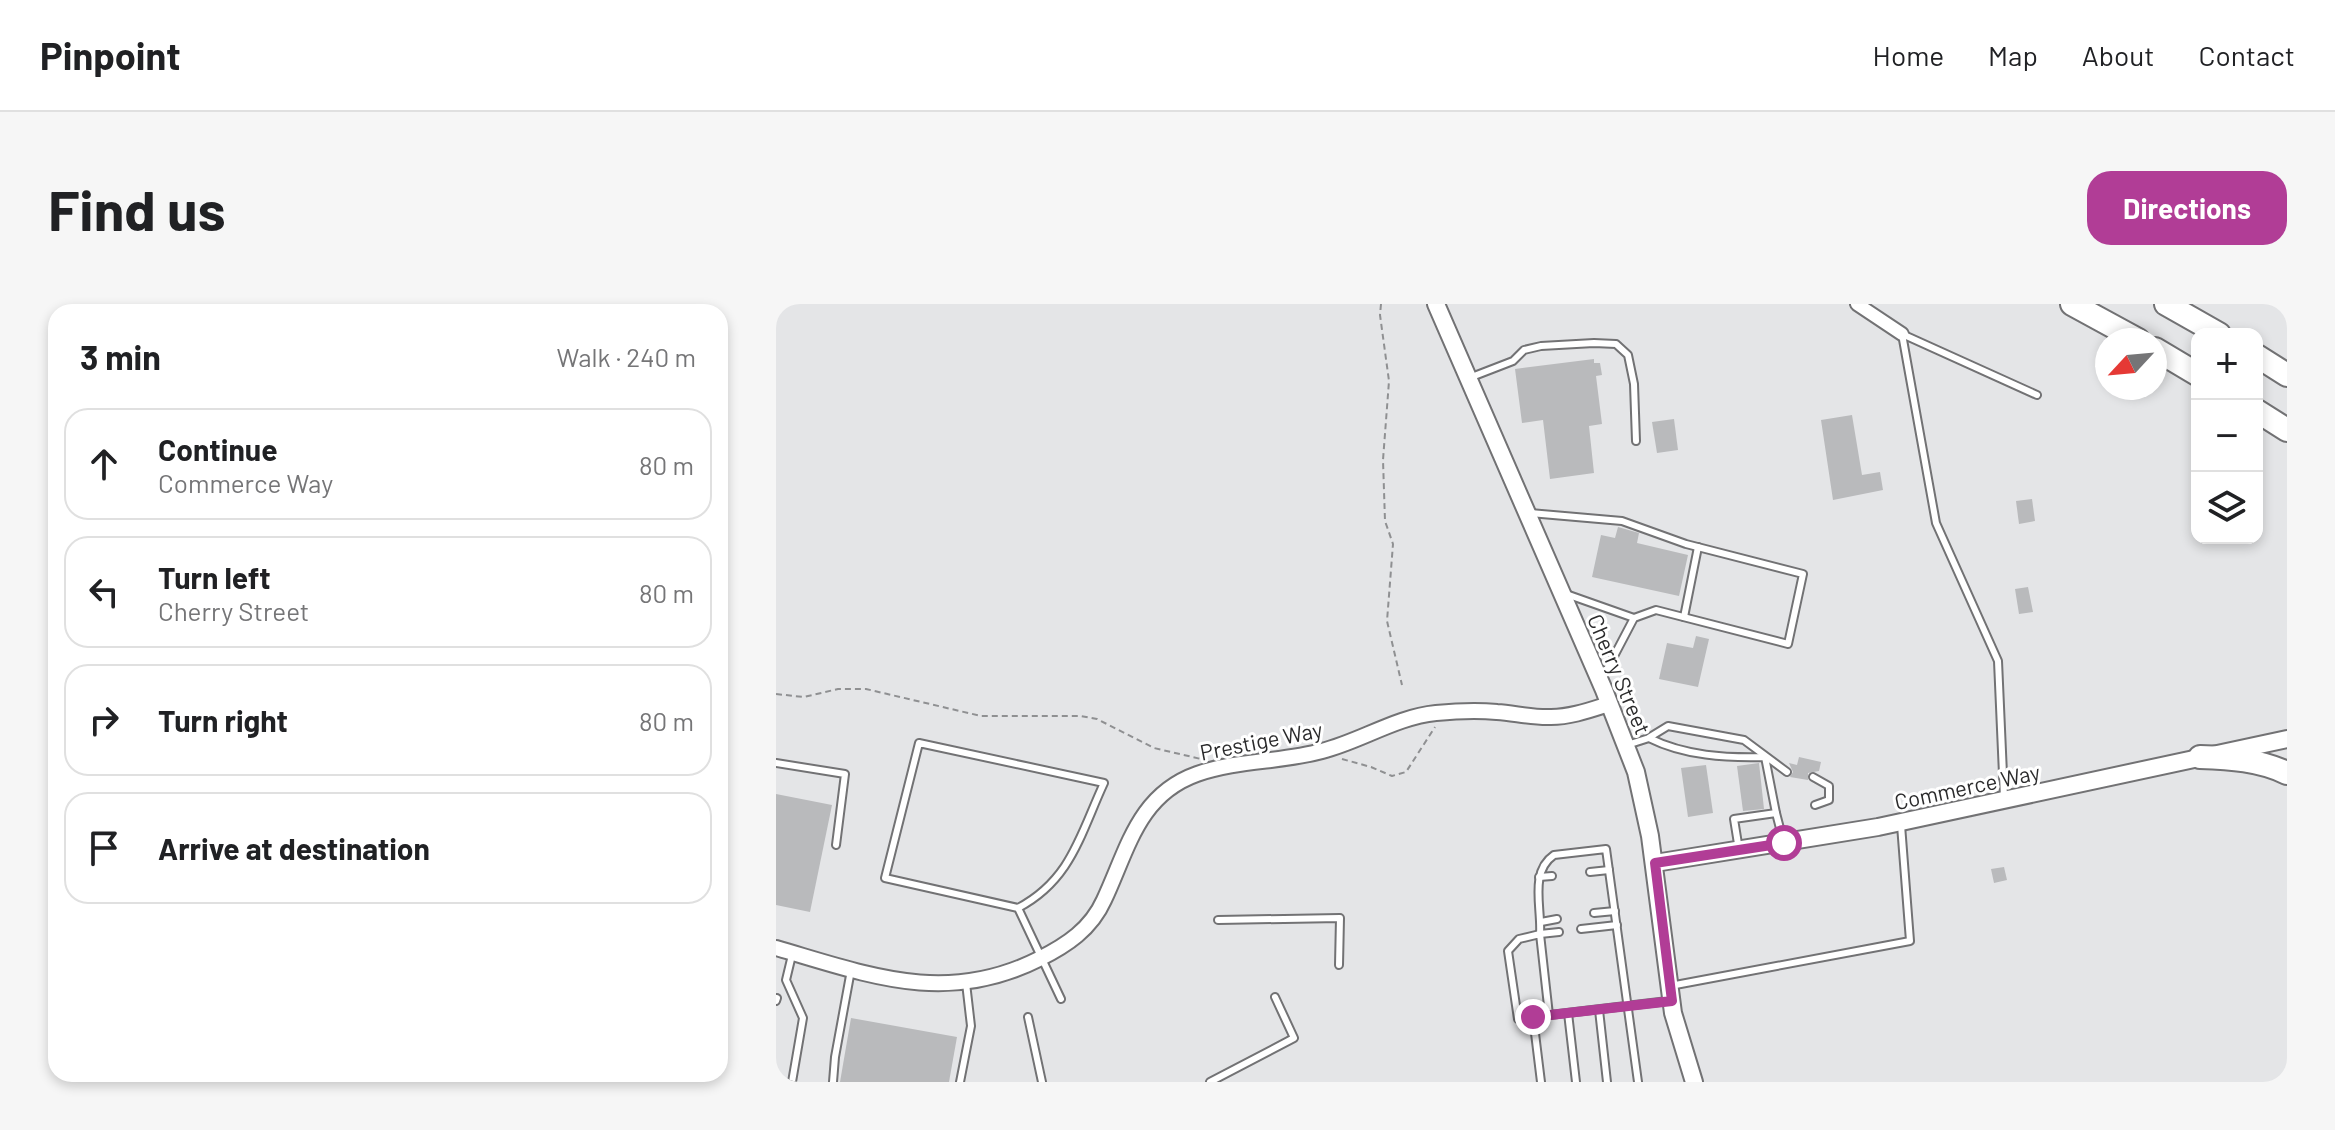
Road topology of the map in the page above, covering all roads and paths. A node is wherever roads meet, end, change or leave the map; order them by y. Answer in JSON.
{"nodes":[{"id":1,"x":1381,"y":304,"type":"edge"},
{"id":2,"x":1436,"y":304,"type":"edge"},
{"id":3,"x":1857,"y":304,"type":"edge"},
{"id":4,"x":2072,"y":304,"type":"edge"},
{"id":5,"x":2166,"y":304,"type":"edge"},
{"id":6,"x":2116,"y":328,"type":"edge"},
{"id":7,"x":2208,"y":328,"type":"edge"},
{"id":8,"x":1902,"y":334,"type":"junction"},
{"id":9,"x":2167,"y":356,"type":"edge"},
{"id":10,"x":2263,"y":360,"type":"edge"},
{"id":11,"x":2191,"y":370,"type":"edge"},
{"id":12,"x":2287,"y":375,"type":"edge"},
{"id":13,"x":1469,"y":378,"type":"junction"},
{"id":14,"x":2037,"y":395,"type":"dead end"},
{"id":15,"x":2263,"y":415,"type":"edge"},
{"id":16,"x":2287,"y":430,"type":"edge"},
{"id":17,"x":1636,"y":441,"type":"dead end"},
{"id":18,"x":1526,"y":512,"type":"junction"},
{"id":19,"x":1698,"y":547,"type":"junction"},
{"id":20,"x":1562,"y":593,"type":"junction"},
{"id":21,"x":1684,"y":617,"type":"junction"},
{"id":22,"x":1634,"y":618,"type":"junction"},
{"id":23,"x":1600,"y":682,"type":"junction"},
{"id":24,"x":1402,"y":685,"type":"dead end"},
{"id":25,"x":776,"y":694,"type":"edge"},
{"id":26,"x":1609,"y":704,"type":"junction"},
{"id":27,"x":1444,"y":713,"type":"junction"},
{"id":28,"x":1649,"y":738,"type":"junction"},
{"id":29,"x":2287,"y":739,"type":"edge"},
{"id":30,"x":1626,"y":745,"type":"junction"},
{"id":31,"x":1320,"y":752,"type":"junction"},
{"id":32,"x":1765,"y":757,"type":"junction"},
{"id":33,"x":2200,"y":757,"type":"junction"},
{"id":34,"x":776,"y":763,"type":"edge"},
{"id":35,"x":1216,"y":769,"type":"junction"},
{"id":36,"x":1787,"y":772,"type":"dead end"},
{"id":37,"x":2287,"y":773,"type":"edge"},
{"id":38,"x":1813,"y":777,"type":"dead end"},
{"id":39,"x":2004,"y":801,"type":"junction"},
{"id":40,"x":1815,"y":805,"type":"dead end"},
{"id":41,"x":1776,"y":813,"type":"junction"},
{"id":42,"x":1901,"y":823,"type":"junction"},
{"id":43,"x":1784,"y":843,"type":"junction"},
{"id":44,"x":836,"y":845,"type":"dead end"},
{"id":45,"x":1739,"y":850,"type":"junction"},
{"id":46,"x":1655,"y":863,"type":"junction"},
{"id":47,"x":1609,"y":870,"type":"junction"},
{"id":48,"x":1590,"y":872,"type":"dead end"},
{"id":49,"x":1552,"y":876,"type":"dead end"},
{"id":50,"x":1539,"y":877,"type":"junction"},
{"id":51,"x":1018,"y":908,"type":"junction"},
{"id":52,"x":1615,"y":911,"type":"junction"},
{"id":53,"x":1594,"y":913,"type":"dead end"},
{"id":54,"x":1557,"y":919,"type":"dead end"},
{"id":55,"x":1218,"y":920,"type":"dead end"},
{"id":56,"x":1541,"y":922,"type":"junction"},
{"id":57,"x":1617,"y":925,"type":"junction"},
{"id":58,"x":1581,"y":929,"type":"dead end"},
{"id":59,"x":1559,"y":932,"type":"dead end"},
{"id":60,"x":1540,"y":934,"type":"junction"},
{"id":61,"x":776,"y":948,"type":"edge"},
{"id":62,"x":793,"y":953,"type":"junction"},
{"id":63,"x":1042,"y":958,"type":"junction"},
{"id":64,"x":1339,"y":965,"type":"dead end"},
{"id":65,"x":851,"y":970,"type":"junction"},
{"id":66,"x":966,"y":983,"type":"junction"},
{"id":67,"x":1671,"y":993,"type":"junction"},
{"id":68,"x":1275,"y":997,"type":"dead end"},
{"id":69,"x":1061,"y":999,"type":"dead end"},
{"id":70,"x":1628,"y":1006,"type":"junction"},
{"id":71,"x":1599,"y":1010,"type":"junction"},
{"id":72,"x":1568,"y":1013,"type":"junction"},
{"id":73,"x":1549,"y":1015,"type":"junction"},
{"id":74,"x":1028,"y":1017,"type":"dead end"},
{"id":75,"x":1533,"y":1017,"type":"junction"},
{"id":76,"x":792,"y":1082,"type":"edge"},
{"id":77,"x":833,"y":1082,"type":"edge"},
{"id":78,"x":960,"y":1082,"type":"edge"},
{"id":79,"x":1042,"y":1082,"type":"edge"},
{"id":80,"x":1210,"y":1082,"type":"edge"},
{"id":81,"x":1541,"y":1082,"type":"edge"},
{"id":82,"x":1576,"y":1082,"type":"edge"},
{"id":83,"x":1607,"y":1082,"type":"edge"},
{"id":84,"x":1638,"y":1082,"type":"edge"},
{"id":85,"x":1694,"y":1082,"type":"edge"}],
"edges":[{"from":1,"to":24,"type":"path"},
{"from":2,"to":13,"type":"main road","name":"Cherry Street"},
{"from":3,"to":8,"type":"street"},
{"from":4,"to":6,"type":"highway"},
{"from":5,"to":7,"type":"highway"},
{"from":8,"to":14,"type":"lane"},
{"from":8,"to":39,"type":"lane"},
{"from":9,"to":11,"type":"highway"},
{"from":10,"to":12,"type":"highway"},
{"from":13,"to":17,"type":"lane"},
{"from":13,"to":18,"type":"main road","name":"Cherry Street"},
{"from":15,"to":16,"type":"highway"},
{"from":18,"to":19,"type":"lane"},
{"from":18,"to":20,"type":"main road","name":"Cherry Street"},
{"from":19,"to":21,"type":"lane"},
{"from":19,"to":21,"type":"lane"},
{"from":20,"to":22,"type":"lane"},
{"from":20,"to":23,"type":"main road","name":"Cherry Street"},
{"from":21,"to":22,"type":"lane"},
{"from":22,"to":23,"type":"lane"},
{"from":23,"to":26,"type":"main road","name":"Cherry Street"},
{"from":25,"to":35,"type":"path"},
{"from":26,"to":27,"type":"street","name":"Prestige Way"},
{"from":26,"to":30,"type":"main road","name":"Cherry Street"},
{"from":27,"to":31,"type":"street","name":"Prestige Way"},
{"from":27,"to":31,"type":"path"},
{"from":28,"to":30,"type":"lane"},
{"from":28,"to":32,"type":"lane"},
{"from":28,"to":32,"type":"lane"},
{"from":29,"to":33,"type":"main road","name":"Commerce Way"},
{"from":30,"to":46,"type":"main road","name":"Cherry Street"},
{"from":31,"to":35,"type":"street","name":"Prestige Way"},
{"from":32,"to":36,"type":"lane"},
{"from":32,"to":41,"type":"lane"},
{"from":33,"to":37,"type":"highway"},
{"from":33,"to":39,"type":"main road","name":"Commerce Way"},
{"from":34,"to":44,"type":"lane"},
{"from":35,"to":63,"type":"street","name":"Prestige Way"},
{"from":38,"to":40,"type":"lane"},
{"from":39,"to":42,"type":"main road","name":"Commerce Way"},
{"from":41,"to":43,"type":"lane"},
{"from":41,"to":45,"type":"lane"},
{"from":42,"to":43,"type":"main road","name":"Commerce Way"},
{"from":42,"to":67,"type":"lane"},
{"from":43,"to":45,"type":"main road","name":"Commerce Way"},
{"from":45,"to":46,"type":"main road","name":"Commerce Way"},
{"from":46,"to":67,"type":"main road","name":"Cherry Street"},
{"from":47,"to":48,"type":"lane"},
{"from":47,"to":50,"type":"lane"},
{"from":47,"to":52,"type":"lane"},
{"from":49,"to":50,"type":"lane"},
{"from":50,"to":56,"type":"lane"},
{"from":51,"to":51,"type":"lane"},
{"from":51,"to":63,"type":"lane"},
{"from":52,"to":53,"type":"lane"},
{"from":52,"to":57,"type":"lane"},
{"from":54,"to":56,"type":"lane"},
{"from":55,"to":64,"type":"lane"},
{"from":56,"to":60,"type":"lane"},
{"from":57,"to":58,"type":"lane"},
{"from":57,"to":70,"type":"lane"},
{"from":59,"to":60,"type":"lane"},
{"from":60,"to":73,"type":"lane"},
{"from":60,"to":75,"type":"lane"},
{"from":61,"to":62,"type":"street","name":"Prestige Way"},
{"from":62,"to":65,"type":"street","name":"Prestige Way"},
{"from":62,"to":76,"type":"lane"},
{"from":63,"to":66,"type":"street","name":"Prestige Way"},
{"from":63,"to":69,"type":"lane"},
{"from":65,"to":66,"type":"street","name":"Prestige Way"},
{"from":65,"to":77,"type":"lane"},
{"from":66,"to":78,"type":"lane"},
{"from":67,"to":70,"type":"lane"},
{"from":67,"to":85,"type":"main road","name":"Cherry Street"},
{"from":68,"to":80,"type":"lane"},
{"from":70,"to":71,"type":"lane"},
{"from":70,"to":84,"type":"lane"},
{"from":71,"to":72,"type":"lane"},
{"from":71,"to":83,"type":"lane"},
{"from":72,"to":73,"type":"lane"},
{"from":72,"to":82,"type":"lane"},
{"from":73,"to":75,"type":"lane"},
{"from":74,"to":79,"type":"lane"},
{"from":75,"to":81,"type":"lane"}]}
